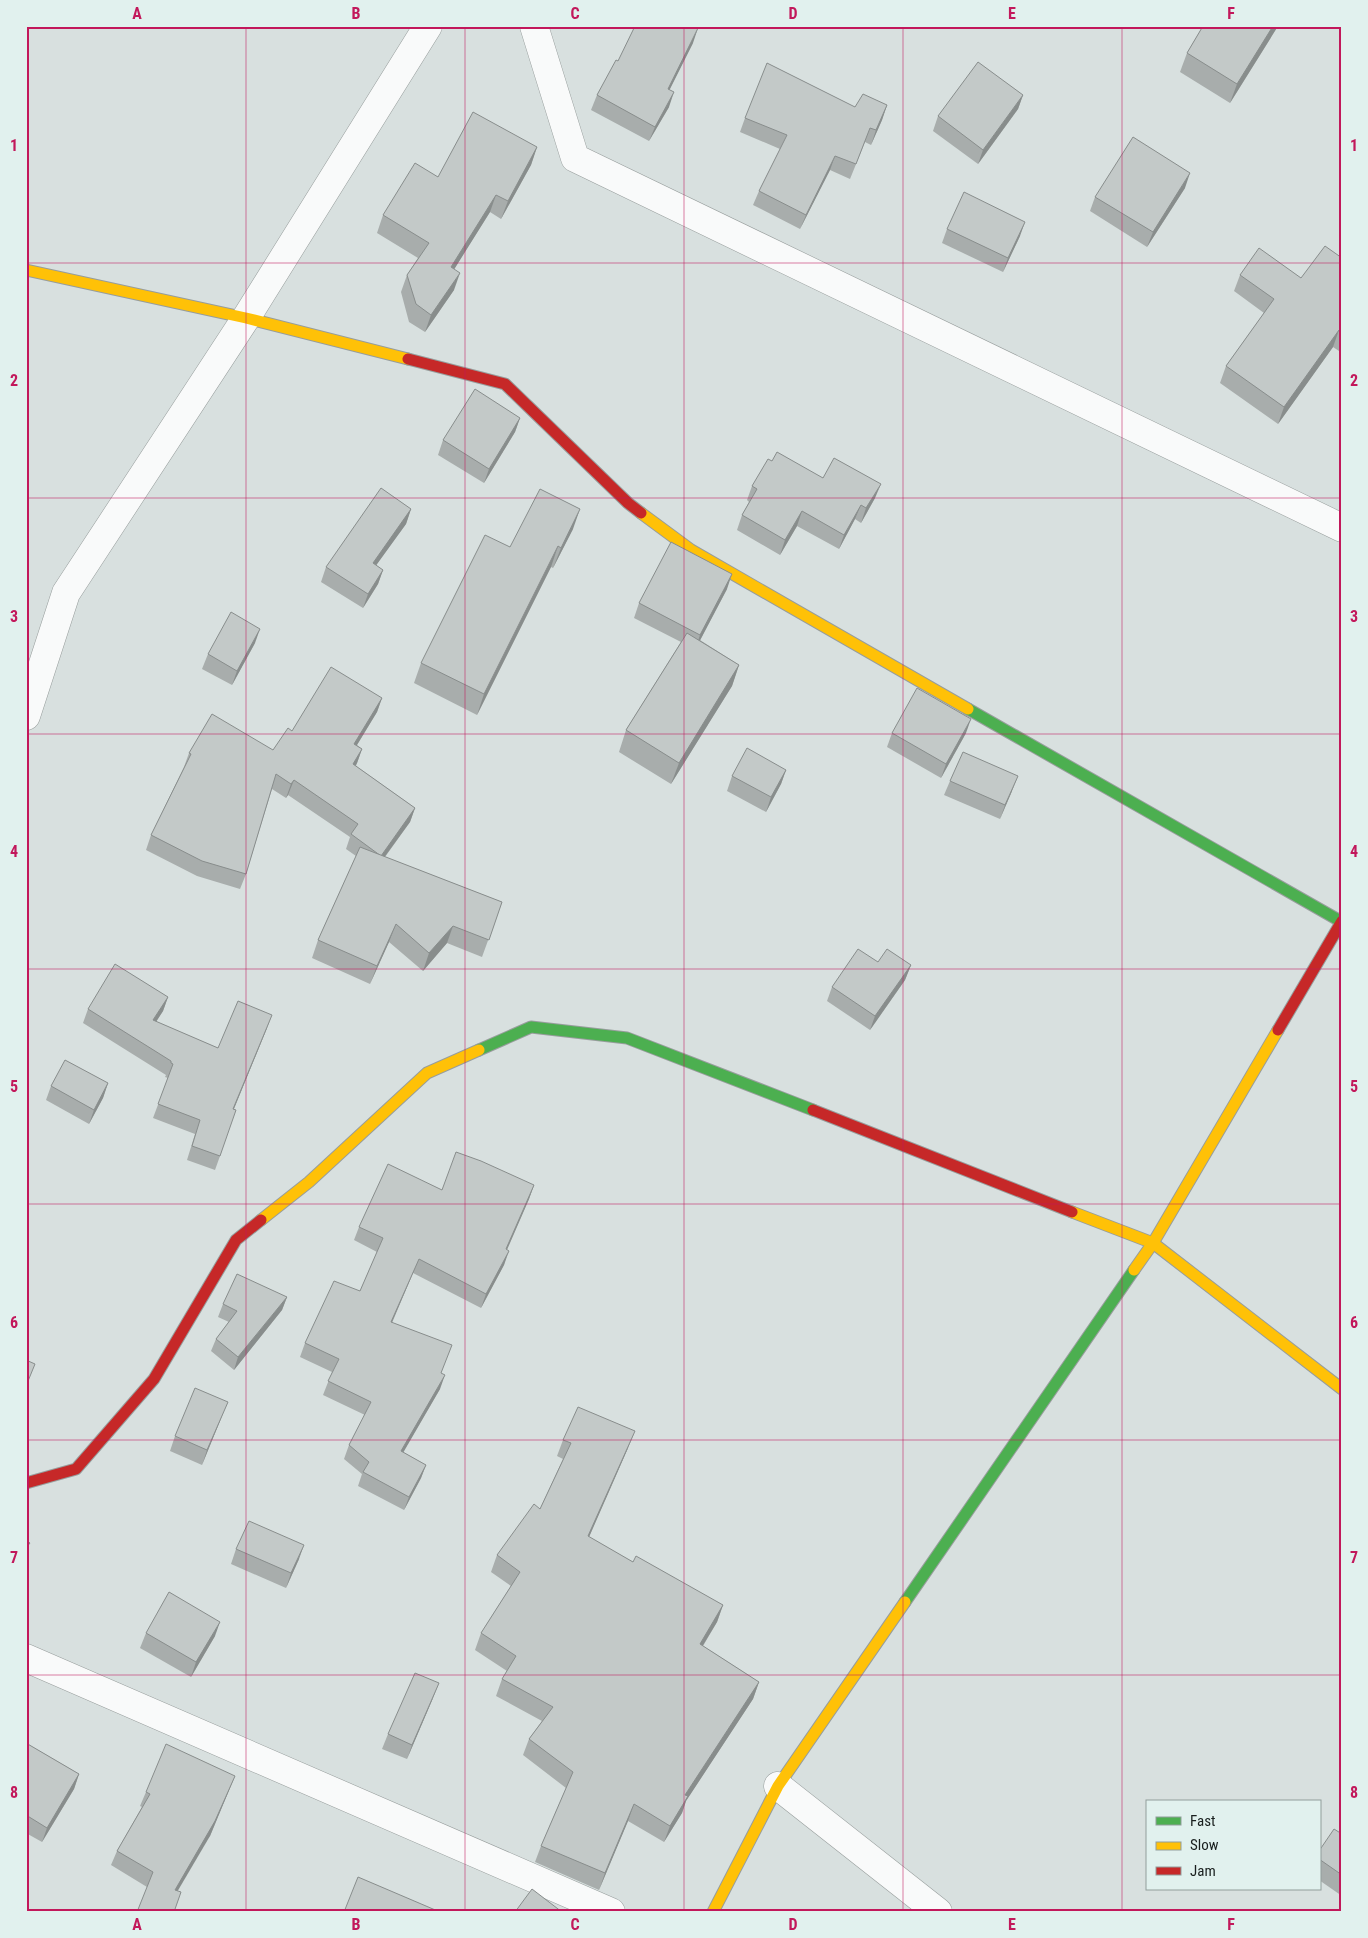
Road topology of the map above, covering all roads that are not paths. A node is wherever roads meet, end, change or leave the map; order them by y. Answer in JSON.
{"nodes":[{"id":1,"x":428,"y":26,"type":"edge"},
{"id":2,"x":534,"y":26,"type":"edge"},
{"id":3,"x":26,"y":270,"type":"edge"},
{"id":4,"x":246,"y":318,"type":"junction"},
{"id":5,"x":1341,"y":526,"type":"edge"},
{"id":6,"x":26,"y":716,"type":"edge"},
{"id":7,"x":1342,"y":922,"type":"edge"},
{"id":8,"x":1153,"y":1243,"type":"junction"},
{"id":9,"x":1342,"y":1389,"type":"edge"},
{"id":10,"x":26,"y":1483,"type":"edge"},
{"id":11,"x":26,"y":1658,"type":"edge"},
{"id":12,"x":778,"y":1786,"type":"junction"},
{"id":13,"x":611,"y":1912,"type":"edge"},
{"id":14,"x":713,"y":1912,"type":"edge"},
{"id":15,"x":938,"y":1912,"type":"edge"}],
"edges":[{"from":1,"to":4,"type":"street"},
{"from":2,"to":5,"type":"street"},
{"from":3,"to":4,"type":"street"},
{"from":4,"to":6,"type":"street"},
{"from":4,"to":7,"type":"street"},
{"from":7,"to":8,"type":"street"},
{"from":8,"to":9,"type":"street"},
{"from":8,"to":10,"type":"street"},
{"from":8,"to":12,"type":"street"},
{"from":11,"to":13,"type":"street"},
{"from":12,"to":14,"type":"street"},
{"from":12,"to":15,"type":"street"}]}
